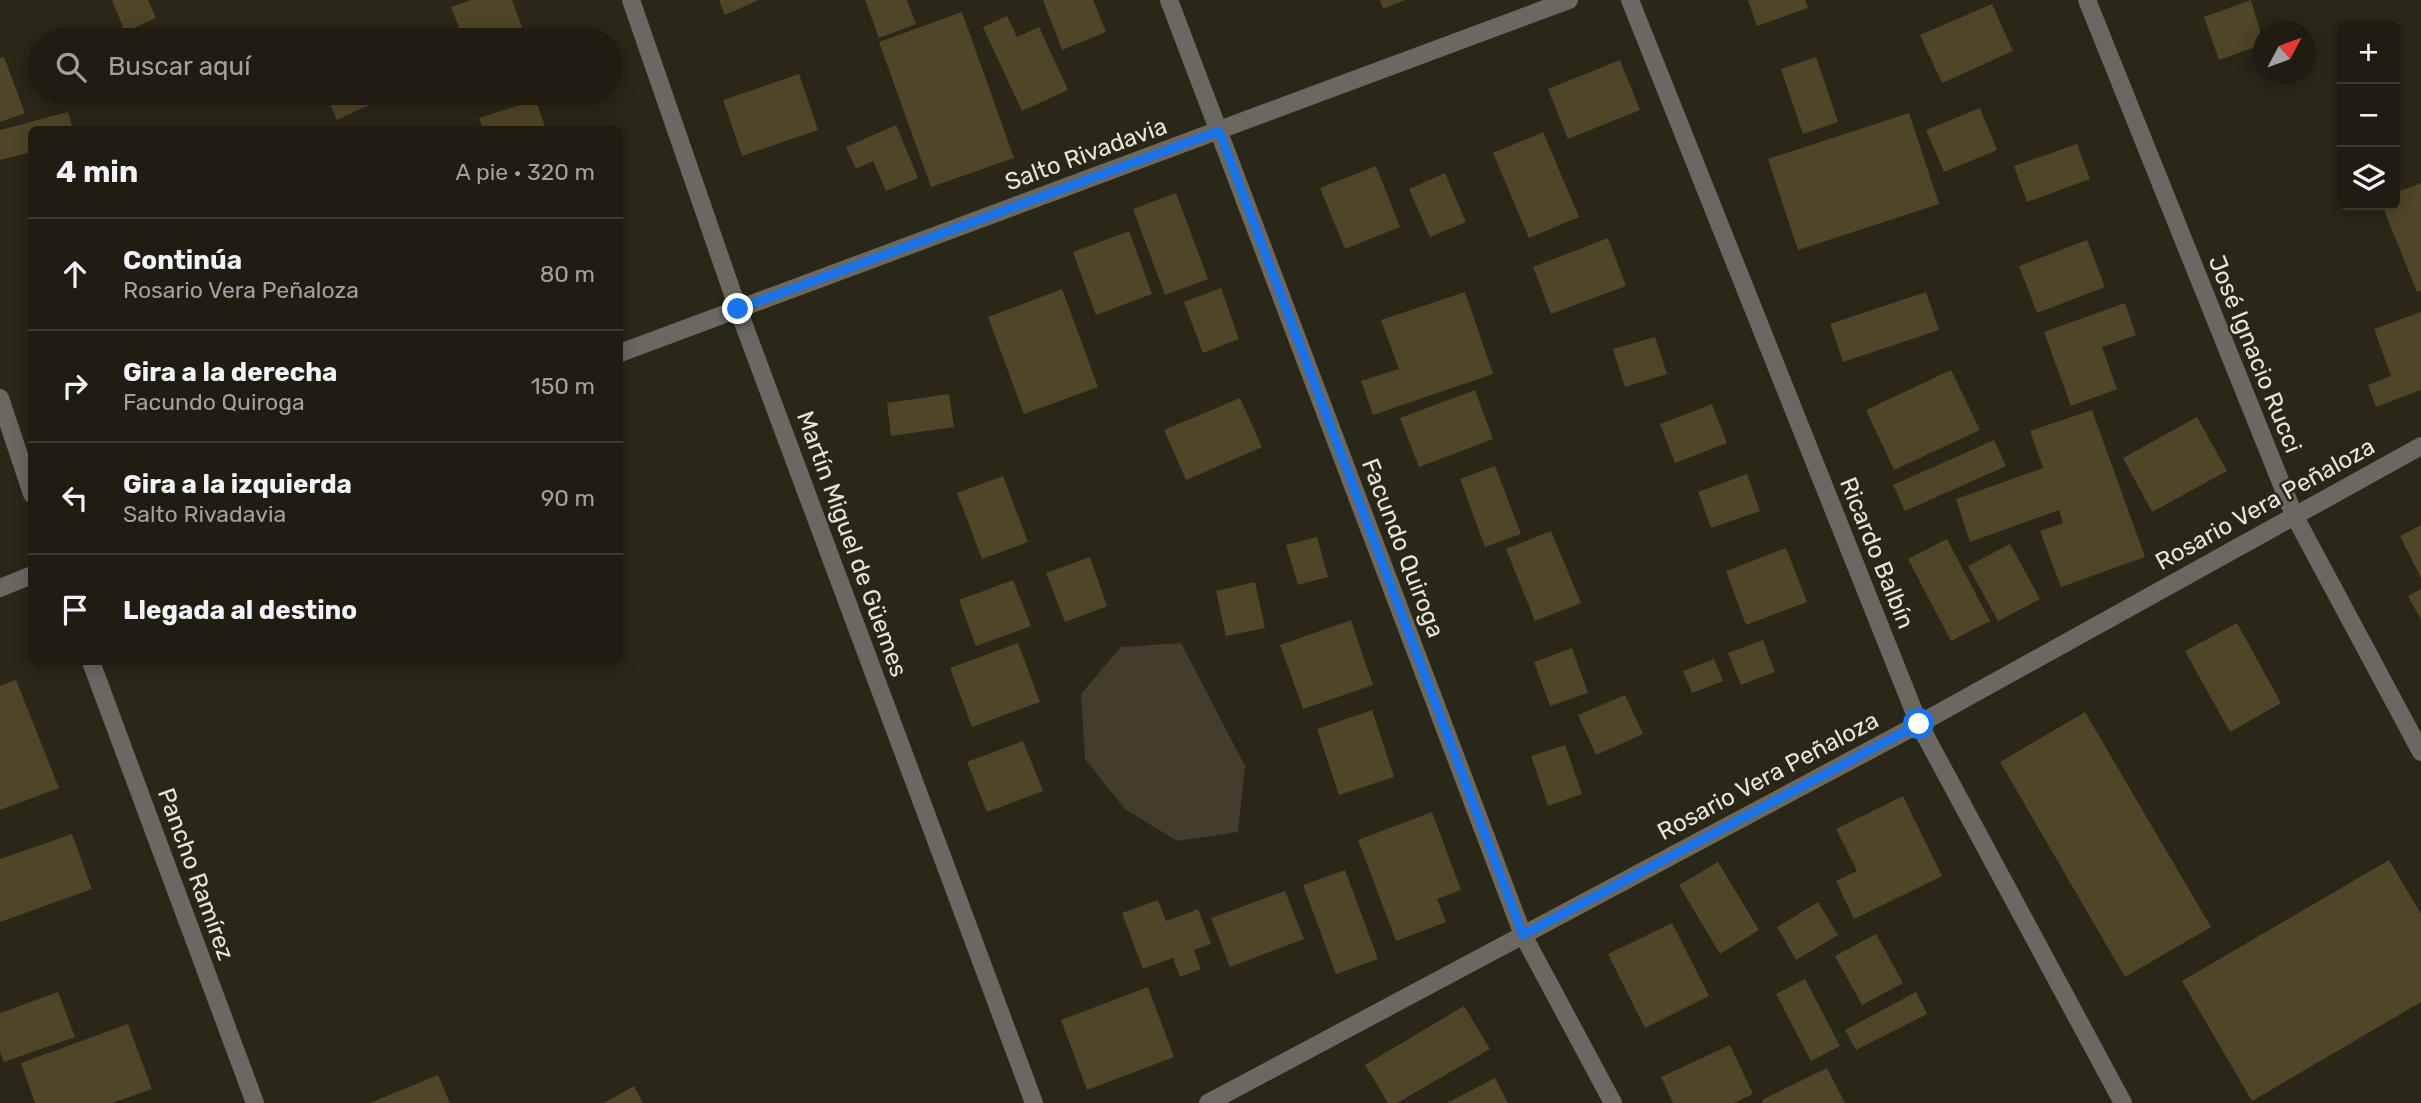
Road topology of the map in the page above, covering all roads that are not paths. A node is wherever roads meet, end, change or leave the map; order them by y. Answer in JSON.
{"nodes":[{"id":1,"x":631,"y":0,"type":"edge"},
{"id":2,"x":1169,"y":0,"type":"edge"},
{"id":3,"x":1569,"y":0,"type":"edge"},
{"id":4,"x":1630,"y":0,"type":"edge"},
{"id":5,"x":2087,"y":0,"type":"edge"},
{"id":6,"x":1219,"y":131,"type":"junction"},
{"id":7,"x":738,"y":309,"type":"junction"},
{"id":8,"x":623,"y":352,"type":"edge"},
{"id":9,"x":0,"y":398,"type":"edge"},
{"id":10,"x":2421,"y":446,"type":"edge"},
{"id":11,"x":28,"y":482,"type":"edge"},
{"id":12,"x":2294,"y":514,"type":"junction"},
{"id":13,"x":28,"y":577,"type":"edge"},
{"id":14,"x":0,"y":588,"type":"edge"},
{"id":15,"x":92,"y":665,"type":"edge"},
{"id":16,"x":1919,"y":724,"type":"junction"},
{"id":17,"x":2421,"y":752,"type":"edge"},
{"id":18,"x":1523,"y":935,"type":"junction"},
{"id":19,"x":255,"y":1103,"type":"edge"},
{"id":20,"x":1034,"y":1103,"type":"edge"},
{"id":21,"x":1208,"y":1103,"type":"edge"},
{"id":22,"x":1613,"y":1103,"type":"edge"},
{"id":23,"x":2123,"y":1103,"type":"edge"}],
"edges":[{"from":1,"to":7,"type":"street","name":"Martín Miguel de Güemes"},
{"from":2,"to":6,"type":"street","name":"Facundo Quiroga"},
{"from":3,"to":6,"type":"street","name":"Salto Rivadavia"},
{"from":4,"to":16,"type":"street","name":"Ricardo Balbín"},
{"from":5,"to":12,"type":"street","name":"José Ignacio Rucci"},
{"from":6,"to":7,"type":"street","name":"Salto Rivadavia"},
{"from":6,"to":18,"type":"street","name":"Facundo Quiroga"},
{"from":7,"to":8,"type":"street","name":"Salto Rivadavia"},
{"from":7,"to":20,"type":"street","name":"Martín Miguel de Güemes"},
{"from":9,"to":11,"type":"street"},
{"from":10,"to":12,"type":"street","name":"Rosario Vera Peñaloza"},
{"from":12,"to":16,"type":"street","name":"Rosario Vera Peñaloza"},
{"from":12,"to":17,"type":"street","name":"José Ignacio Rucci"},
{"from":13,"to":14,"type":"street"},
{"from":15,"to":19,"type":"street","name":"Pancho Ramírez"},
{"from":16,"to":18,"type":"street","name":"Rosario Vera Peñaloza"},
{"from":16,"to":23,"type":"street","name":"Ricardo Balbín"},
{"from":18,"to":21,"type":"street","name":"Rosario Vera Peñaloza"},
{"from":18,"to":22,"type":"street","name":"Facundo Quiroga"}]}
